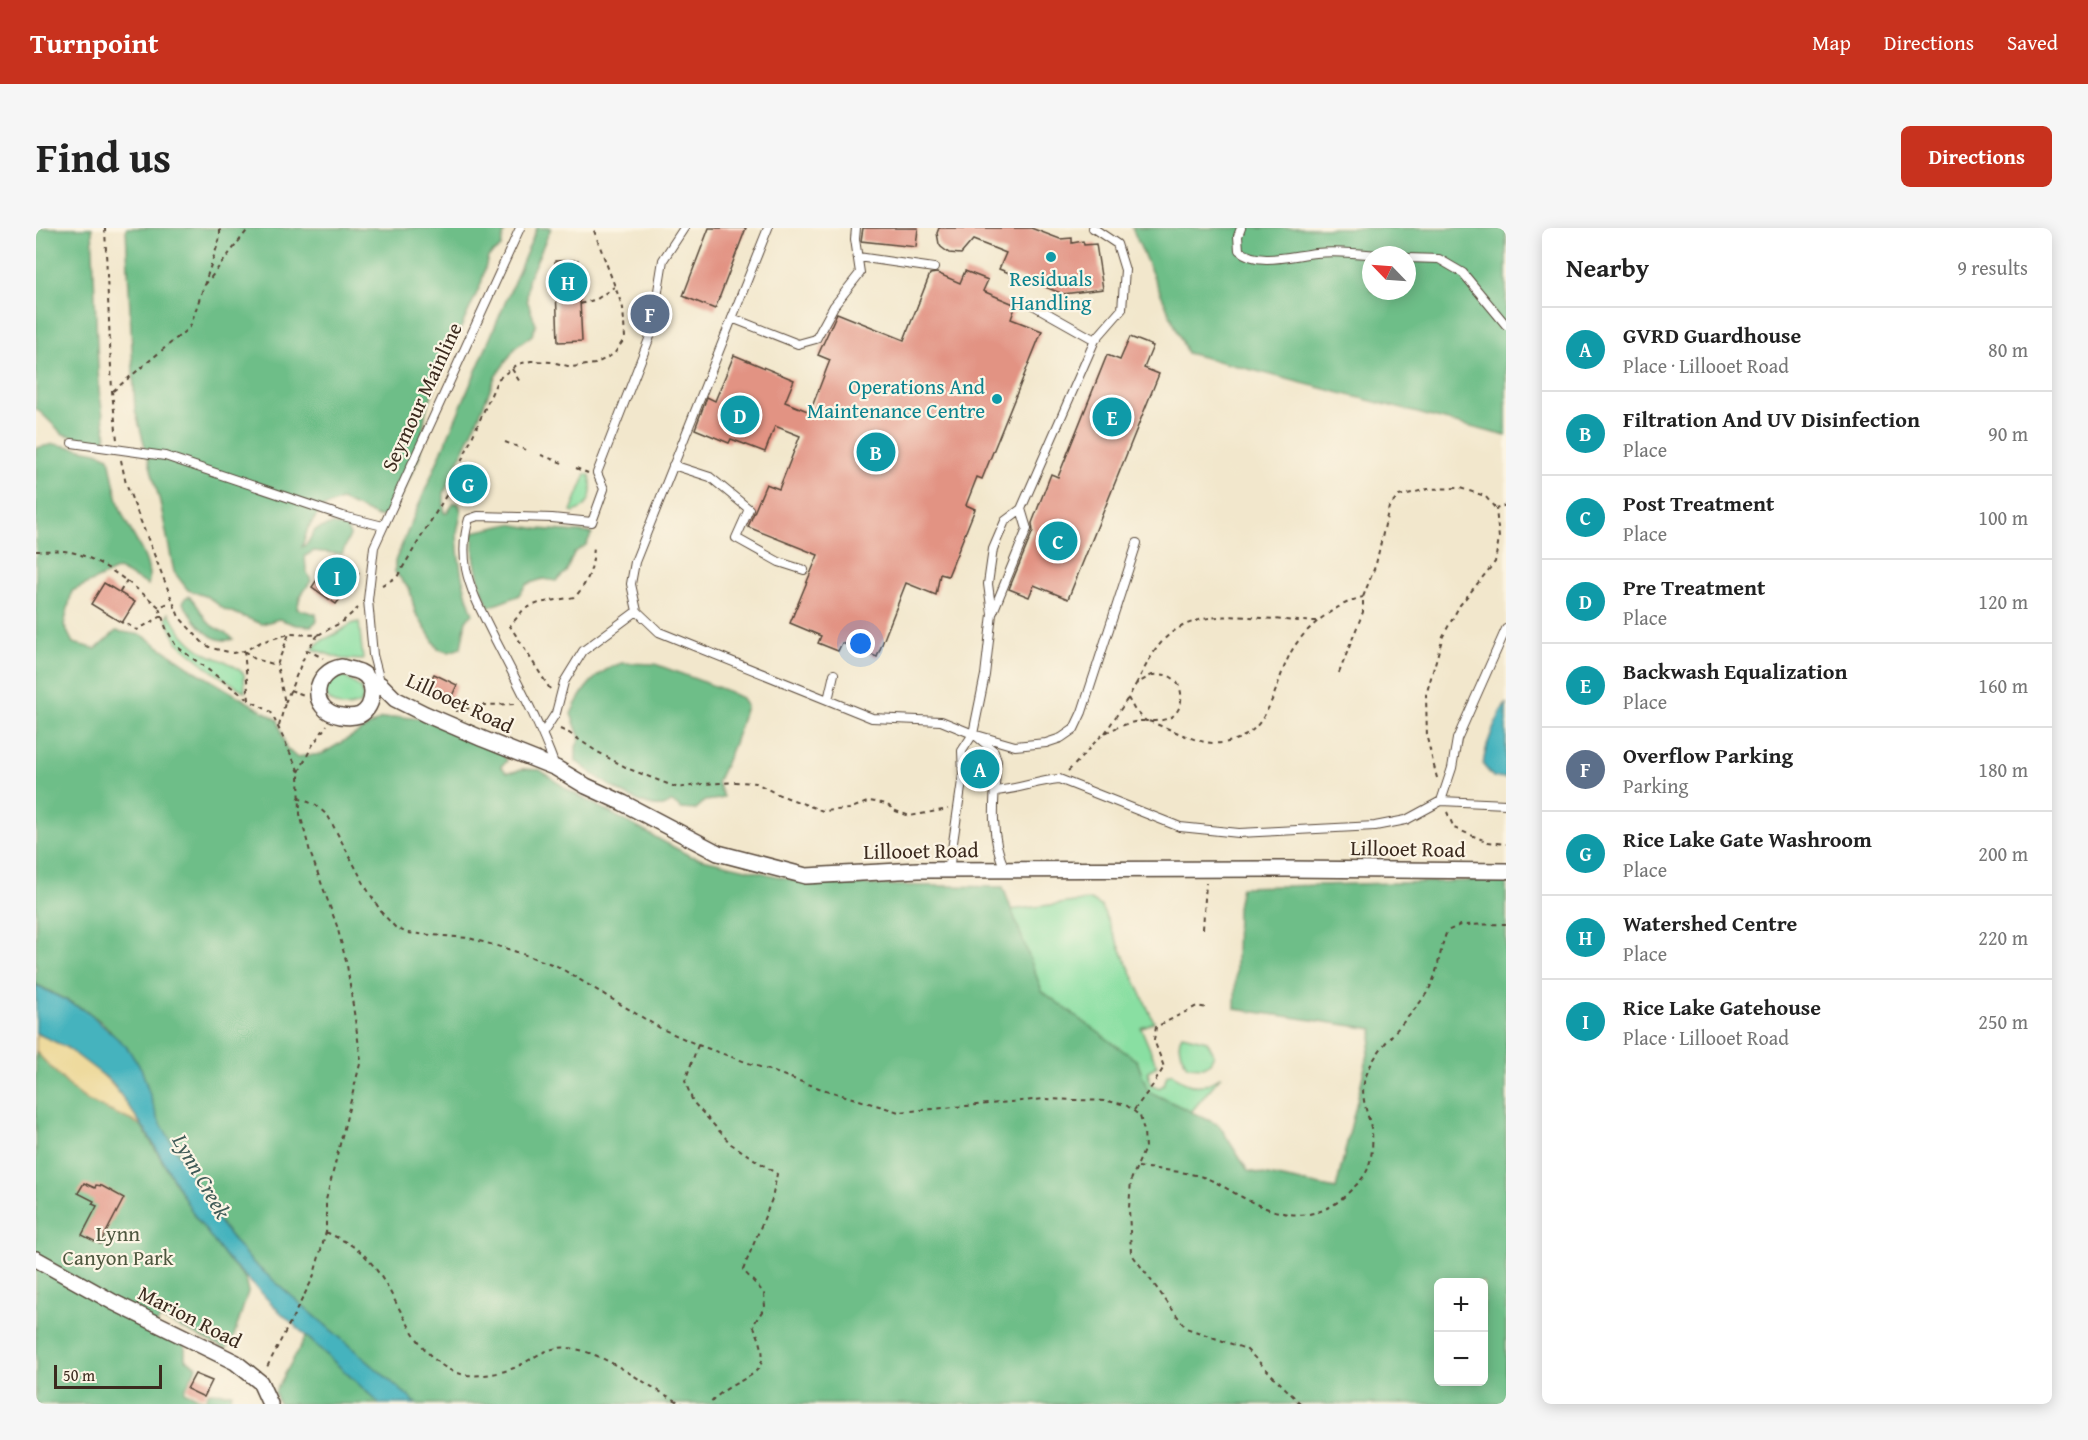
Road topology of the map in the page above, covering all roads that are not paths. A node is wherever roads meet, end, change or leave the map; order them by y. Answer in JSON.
{"nodes":[{"id":1,"x":519,"y":228,"type":"edge"},
{"id":2,"x":684,"y":228,"type":"edge"},
{"id":3,"x":768,"y":228,"type":"edge"},
{"id":4,"x":856,"y":228,"type":"edge"},
{"id":5,"x":1093,"y":228,"type":"edge"},
{"id":6,"x":1241,"y":228,"type":"edge"},
{"id":7,"x":1362,"y":254,"type":"edge"},
{"id":8,"x":858,"y":257,"type":"junction"},
{"id":9,"x":1416,"y":258,"type":"edge"},
{"id":10,"x":934,"y":268,"type":"dead end"},
{"id":11,"x":1031,"y":304,"type":"dead end"},
{"id":12,"x":732,"y":318,"type":"junction"},
{"id":13,"x":1506,"y":325,"type":"edge"},
{"id":14,"x":1095,"y":339,"type":"junction"},
{"id":15,"x":72,"y":443,"type":"dead end"},
{"id":16,"x":674,"y":465,"type":"junction"},
{"id":17,"x":1021,"y":509,"type":"junction"},
{"id":18,"x":383,"y":526,"type":"junction"},
{"id":19,"x":1137,"y":543,"type":"dead end"},
{"id":20,"x":804,"y":570,"type":"dead end"},
{"id":21,"x":637,"y":611,"type":"junction"},
{"id":22,"x":992,"y":614,"type":"junction"},
{"id":23,"x":1506,"y":629,"type":"edge"},
{"id":24,"x":834,"y":674,"type":"dead end"},
{"id":25,"x":376,"y":687,"type":"junction"},
{"id":26,"x":828,"y":700,"type":"junction"},
{"id":27,"x":543,"y":733,"type":"junction"},
{"id":28,"x":973,"y":734,"type":"junction"},
{"id":29,"x":556,"y":768,"type":"junction"},
{"id":30,"x":994,"y":791,"type":"junction"},
{"id":31,"x":1441,"y":801,"type":"junction"},
{"id":32,"x":1506,"y":804,"type":"edge"},
{"id":33,"x":950,"y":870,"type":"junction"},
{"id":34,"x":1006,"y":870,"type":"junction"},
{"id":35,"x":1506,"y":871,"type":"edge"},
{"id":36,"x":36,"y":1259,"type":"edge"},
{"id":37,"x":270,"y":1404,"type":"edge"}],
"edges":[{"from":1,"to":18,"type":"lane","name":"Seymour Mainline"},
{"from":2,"to":27,"type":"lane"},
{"from":3,"to":12,"type":"lane"},
{"from":4,"to":8,"type":"lane"},
{"from":5,"to":14,"type":"lane"},
{"from":6,"to":7,"type":"lane"},
{"from":8,"to":10,"type":"lane"},
{"from":8,"to":12,"type":"lane"},
{"from":9,"to":13,"type":"lane"},
{"from":11,"to":14,"type":"lane"},
{"from":12,"to":16,"type":"lane"},
{"from":14,"to":17,"type":"lane"},
{"from":15,"to":18,"type":"lane"},
{"from":16,"to":20,"type":"lane"},
{"from":16,"to":21,"type":"lane"},
{"from":17,"to":22,"type":"lane"},
{"from":17,"to":22,"type":"lane"},
{"from":18,"to":25,"type":"lane","name":"Seymour Mainline"},
{"from":19,"to":28,"type":"lane"},
{"from":21,"to":26,"type":"lane"},
{"from":21,"to":27,"type":"lane"},
{"from":22,"to":28,"type":"lane"},
{"from":23,"to":31,"type":"lane"},
{"from":24,"to":26,"type":"lane"},
{"from":25,"to":25,"type":"street"},
{"from":25,"to":29,"type":"street","name":"Lillooet Road"},
{"from":26,"to":28,"type":"lane"},
{"from":27,"to":29,"type":"lane"},
{"from":28,"to":30,"type":"lane"},
{"from":28,"to":33,"type":"lane"},
{"from":29,"to":33,"type":"street","name":"Lillooet Road"},
{"from":30,"to":31,"type":"lane"},
{"from":30,"to":34,"type":"lane"},
{"from":31,"to":32,"type":"lane"},
{"from":33,"to":34,"type":"street","name":"Lillooet Road"},
{"from":34,"to":35,"type":"street","name":"Lillooet Road"},
{"from":36,"to":37,"type":"street","name":"Marion Road"}]}
